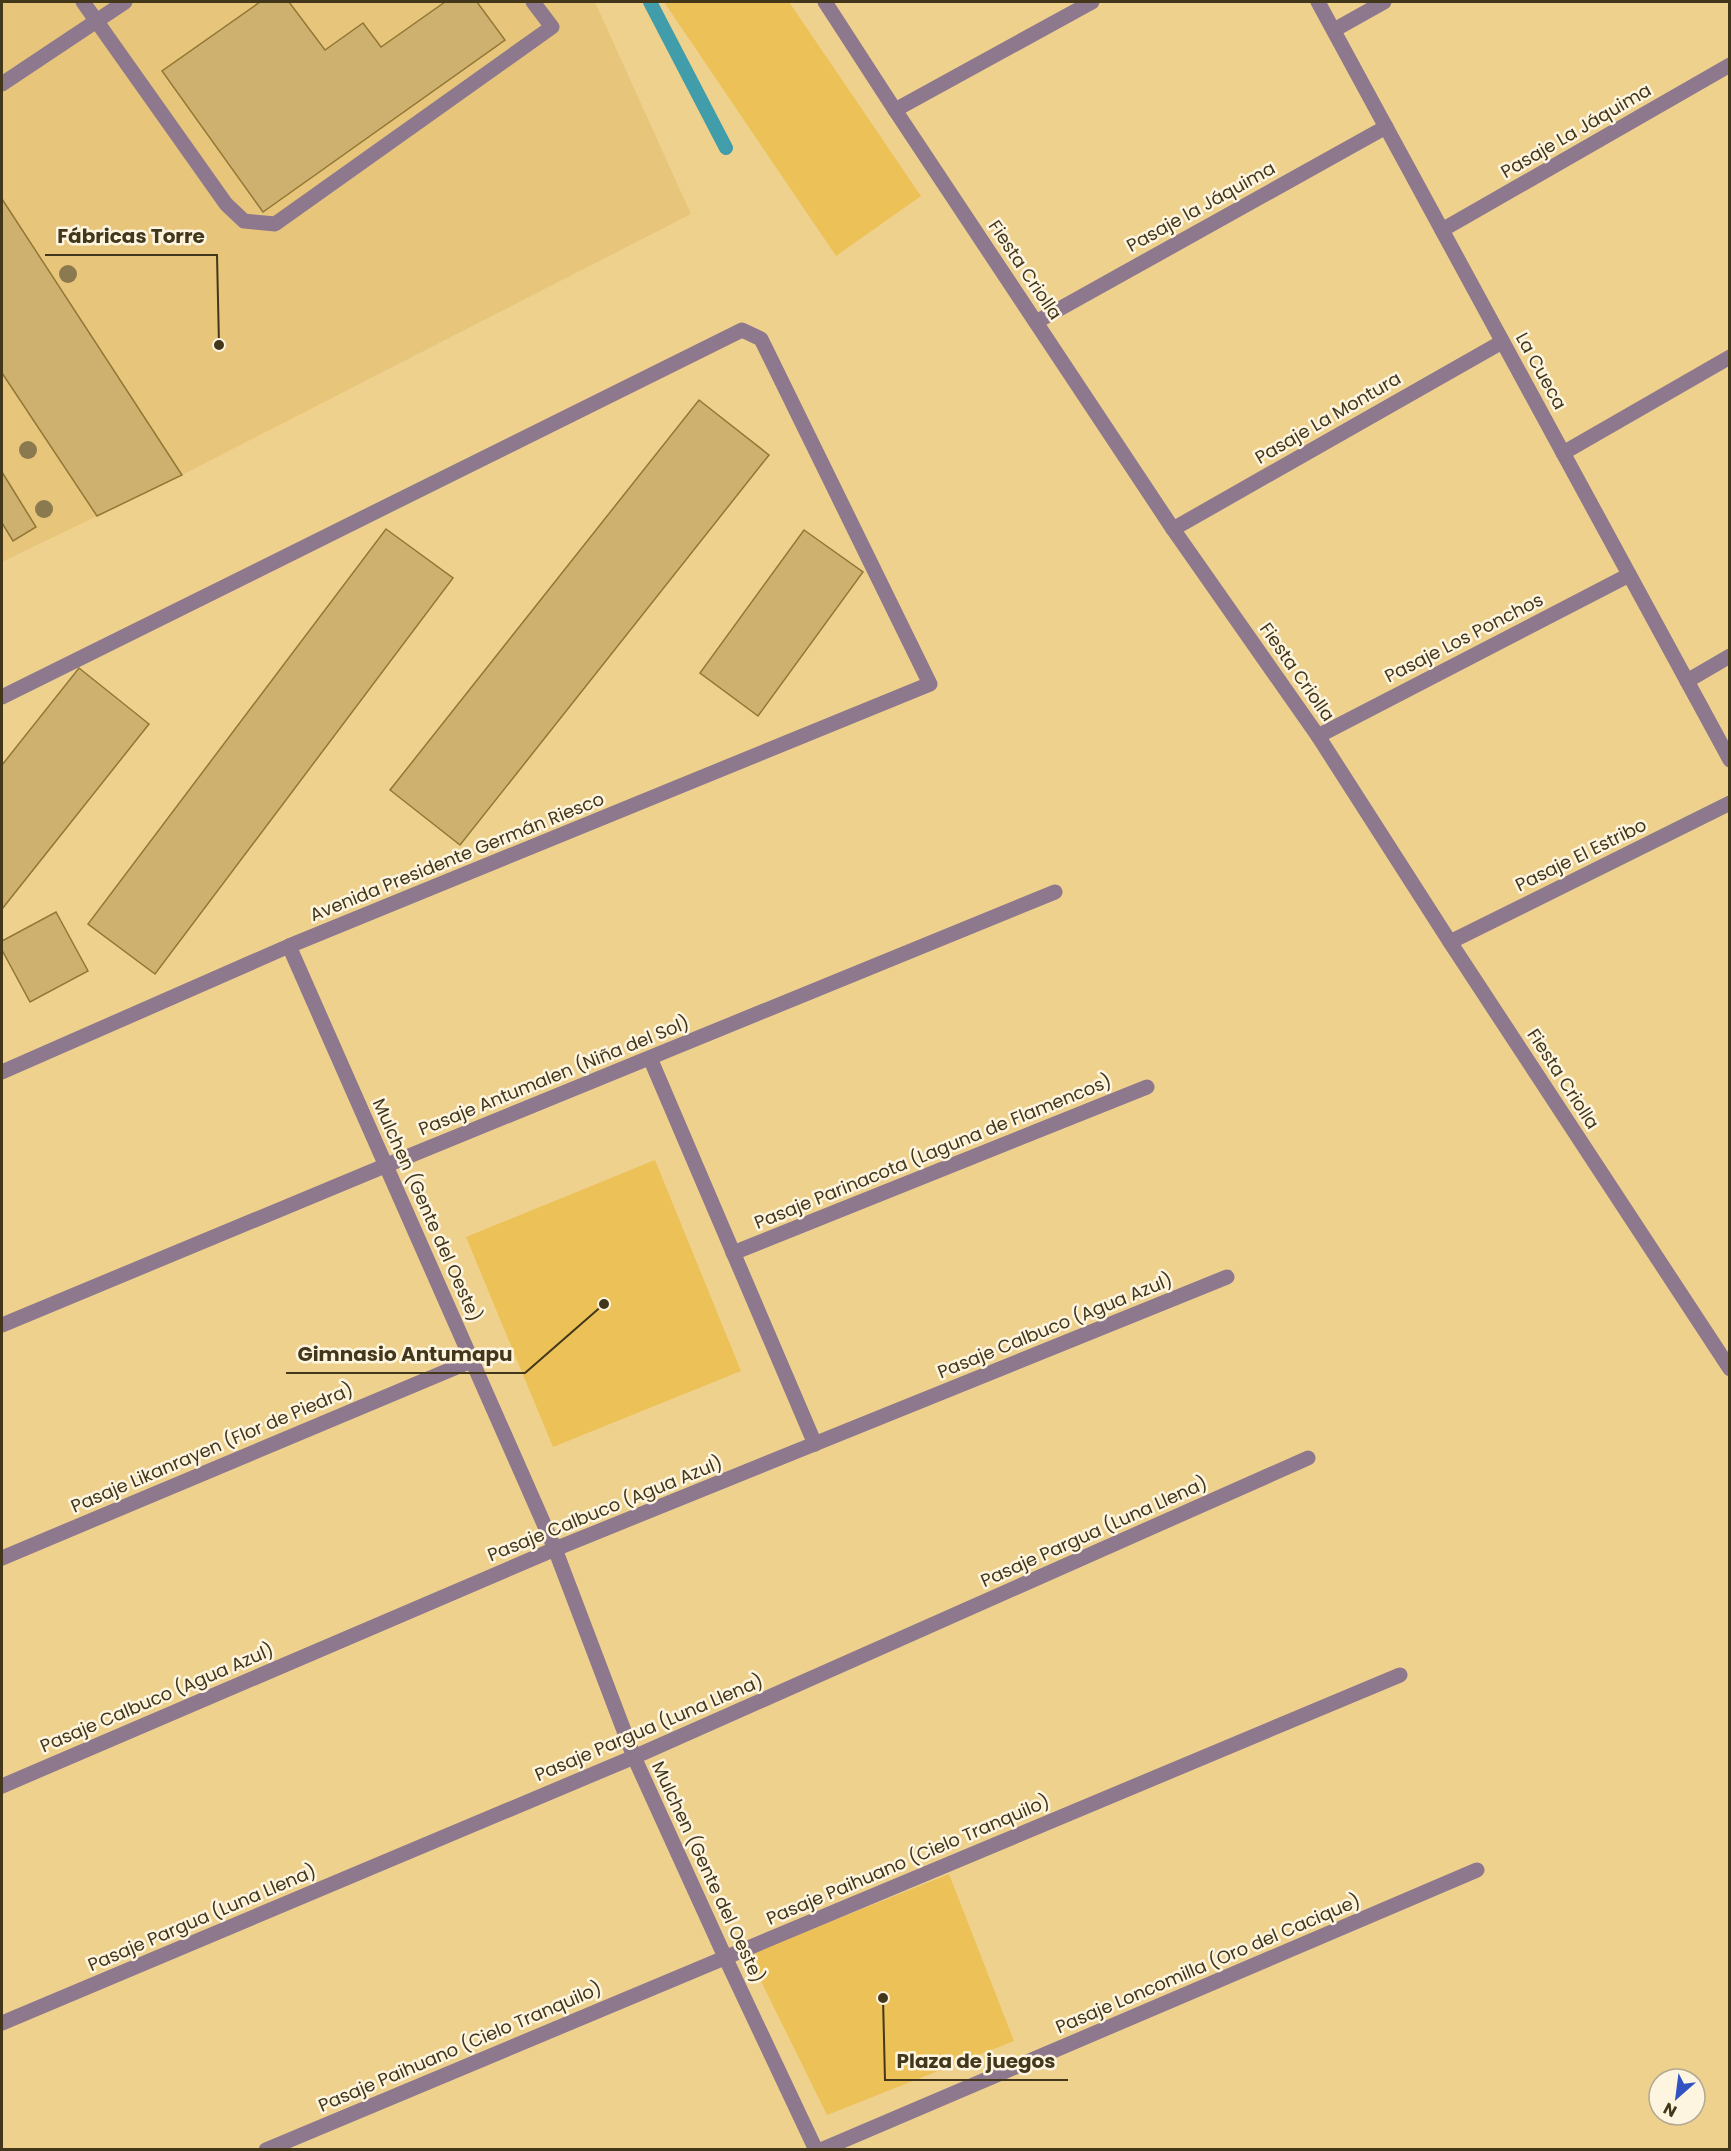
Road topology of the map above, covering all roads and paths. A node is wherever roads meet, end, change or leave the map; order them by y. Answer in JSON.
{"nodes":[{"id":1,"x":83,"y":2,"type":"edge"},
{"id":2,"x":125,"y":2,"type":"edge"},
{"id":3,"x":533,"y":2,"type":"edge"},
{"id":4,"x":825,"y":2,"type":"edge"},
{"id":5,"x":1092,"y":2,"type":"edge"},
{"id":6,"x":1318,"y":2,"type":"edge"},
{"id":7,"x":1384,"y":2,"type":"edge"},
{"id":8,"x":96,"y":22,"type":"junction"},
{"id":9,"x":1334,"y":30,"type":"junction"},
{"id":10,"x":1730,"y":65,"type":"edge"},
{"id":11,"x":2,"y":84,"type":"edge"},
{"id":12,"x":895,"y":110,"type":"junction"},
{"id":13,"x":1386,"y":127,"type":"junction"},
{"id":14,"x":1442,"y":230,"type":"junction"},
{"id":15,"x":1036,"y":322,"type":"junction"},
{"id":16,"x":1502,"y":342,"type":"junction"},
{"id":17,"x":1730,"y":357,"type":"edge"},
{"id":18,"x":1563,"y":453,"type":"junction"},
{"id":19,"x":1173,"y":529,"type":"junction"},
{"id":20,"x":1629,"y":575,"type":"junction"},
{"id":21,"x":1730,"y":657,"type":"edge"},
{"id":22,"x":1687,"y":681,"type":"junction"},
{"id":23,"x":2,"y":697,"type":"edge"},
{"id":24,"x":1318,"y":736,"type":"junction"},
{"id":25,"x":1730,"y":760,"type":"edge"},
{"id":26,"x":1730,"y":802,"type":"edge"},
{"id":27,"x":1055,"y":892,"type":"dead end"},
{"id":28,"x":1450,"y":942,"type":"junction"},
{"id":29,"x":289,"y":946,"type":"junction"},
{"id":30,"x":650,"y":1059,"type":"junction"},
{"id":31,"x":2,"y":1072,"type":"edge"},
{"id":32,"x":1147,"y":1087,"type":"dead end"},
{"id":33,"x":387,"y":1165,"type":"junction"},
{"id":34,"x":733,"y":1253,"type":"junction"},
{"id":35,"x":1227,"y":1277,"type":"dead end"},
{"id":36,"x":2,"y":1326,"type":"edge"},
{"id":37,"x":471,"y":1361,"type":"junction"},
{"id":38,"x":1730,"y":1369,"type":"edge"},
{"id":39,"x":815,"y":1444,"type":"junction"},
{"id":40,"x":1308,"y":1458,"type":"dead end"},
{"id":41,"x":555,"y":1549,"type":"junction"},
{"id":42,"x":2,"y":1558,"type":"edge"},
{"id":43,"x":1400,"y":1675,"type":"dead end"},
{"id":44,"x":634,"y":1757,"type":"junction"},
{"id":45,"x":2,"y":1786,"type":"edge"},
{"id":46,"x":1477,"y":1870,"type":"dead end"},
{"id":47,"x":725,"y":1958,"type":"junction"},
{"id":48,"x":2,"y":2023,"type":"edge"},
{"id":49,"x":266,"y":2150,"type":"edge"},
{"id":50,"x":816,"y":2150,"type":"edge"},
{"id":51,"x":821,"y":2150,"type":"edge"}],
"edges":[{"from":1,"to":8,"type":"street"},
{"from":2,"to":8,"type":"street"},
{"from":3,"to":8,"type":"street"},
{"from":4,"to":12,"type":"street","name":"Fiesta Criolla"},
{"from":5,"to":12,"type":"street"},
{"from":6,"to":9,"type":"street","name":"La Cueca"},
{"from":7,"to":9,"type":"street"},
{"from":8,"to":11,"type":"street"},
{"from":9,"to":13,"type":"street","name":"La Cueca"},
{"from":10,"to":14,"type":"street","name":"Pasaje La Jáquima"},
{"from":12,"to":15,"type":"street","name":"Fiesta Criolla"},
{"from":13,"to":14,"type":"street","name":"La Cueca"},
{"from":13,"to":15,"type":"street","name":"Pasaje la Jáquima"},
{"from":14,"to":16,"type":"street","name":"La Cueca"},
{"from":15,"to":19,"type":"street","name":"Fiesta Criolla"},
{"from":16,"to":18,"type":"street","name":"La Cueca"},
{"from":16,"to":19,"type":"street","name":"Pasaje La Montura"},
{"from":17,"to":18,"type":"street"},
{"from":18,"to":20,"type":"street","name":"La Cueca"},
{"from":19,"to":24,"type":"street","name":"Fiesta Criolla"},
{"from":20,"to":22,"type":"street","name":"La Cueca"},
{"from":20,"to":24,"type":"street","name":"Pasaje Los Ponchos"},
{"from":21,"to":22,"type":"street"},
{"from":22,"to":25,"type":"street","name":"La Cueca"},
{"from":23,"to":29,"type":"street","name":"Avenida Presidente Germán Riesco"},
{"from":24,"to":28,"type":"street","name":"Fiesta Criolla"},
{"from":26,"to":28,"type":"street","name":"Pasaje El Estribo"},
{"from":27,"to":30,"type":"street","name":"Pasaje Antumalen (Niña del Sol)"},
{"from":28,"to":38,"type":"street","name":"Fiesta Criolla"},
{"from":29,"to":31,"type":"street","name":"Avenida Presidente Germán Riesco"},
{"from":29,"to":33,"type":"street","name":"Mulchen (Gente del Oeste)"},
{"from":30,"to":33,"type":"street","name":"Pasaje Antumalen (Niña del Sol)"},
{"from":30,"to":34,"type":"street"},
{"from":32,"to":34,"type":"street","name":"Pasaje Parinacota (Laguna de Flamencos)"},
{"from":33,"to":36,"type":"street","name":"Pasaje Antumalen (Niña del Sol)"},
{"from":33,"to":37,"type":"street","name":"Mulchen (Gente del Oeste)"},
{"from":34,"to":39,"type":"street"},
{"from":35,"to":39,"type":"street","name":"Pasaje Calbuco (Agua Azul)"},
{"from":37,"to":41,"type":"street","name":"Mulchen (Gente del Oeste)"},
{"from":37,"to":42,"type":"street","name":"Pasaje Likanrayen (Flor de Piedra)"},
{"from":39,"to":41,"type":"street","name":"Pasaje Calbuco (Agua Azul)"},
{"from":40,"to":44,"type":"street","name":"Pasaje Pargua (Luna Llena)"},
{"from":41,"to":44,"type":"street","name":"Mulchen (Gente del Oeste)"},
{"from":41,"to":45,"type":"street","name":"Pasaje Calbuco (Agua Azul)"},
{"from":43,"to":47,"type":"street","name":"Pasaje Paihuano (Cielo Tranquilo)"},
{"from":44,"to":47,"type":"street","name":"Mulchen (Gente del Oeste)"},
{"from":44,"to":48,"type":"street","name":"Pasaje Pargua (Luna Llena)"},
{"from":46,"to":51,"type":"street","name":"Pasaje Loncomilla (Oro del Cacique)"},
{"from":47,"to":49,"type":"street","name":"Pasaje Paihuano (Cielo Tranquilo)"},
{"from":47,"to":50,"type":"street","name":"Mulchen (Gente del Oeste)"}]}
